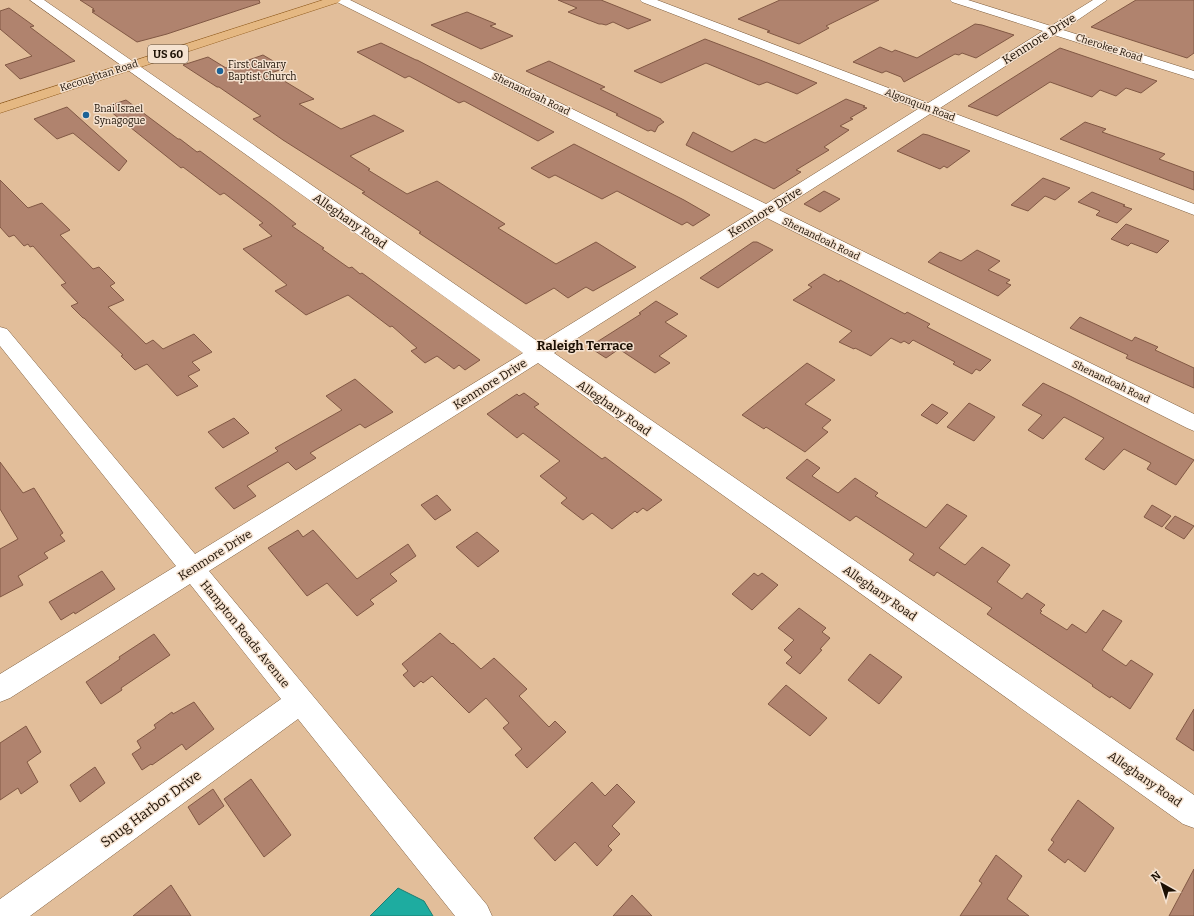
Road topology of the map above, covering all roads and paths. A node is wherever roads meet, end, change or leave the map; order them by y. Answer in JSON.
{"nodes":[{"id":1,"x":36,"y":0,"type":"edge"},
{"id":2,"x":336,"y":0,"type":"edge"},
{"id":3,"x":341,"y":0,"type":"edge"},
{"id":4,"x":646,"y":0,"type":"edge"},
{"id":5,"x":956,"y":0,"type":"edge"},
{"id":6,"x":1101,"y":0,"type":"edge"},
{"id":7,"x":1054,"y":30,"type":"junction"},
{"id":8,"x":131,"y":66,"type":"junction"},
{"id":9,"x":1194,"y":75,"type":"edge"},
{"id":10,"x":930,"y":108,"type":"junction"},
{"id":11,"x":0,"y":109,"type":"edge"},
{"id":12,"x":1194,"y":210,"type":"edge"},
{"id":13,"x":766,"y":212,"type":"junction"},
{"id":14,"x":0,"y":333,"type":"edge"},
{"id":15,"x":538,"y":354,"type":"junction"},
{"id":16,"x":1194,"y":423,"type":"edge"},
{"id":17,"x":193,"y":568,"type":"junction"},
{"id":18,"x":0,"y":689,"type":"edge"},
{"id":19,"x":299,"y":702,"type":"junction"},
{"id":20,"x":1194,"y":814,"type":"edge"},
{"id":21,"x":3,"y":916,"type":"edge"},
{"id":22,"x":476,"y":916,"type":"edge"}],
"edges":[{"from":1,"to":8,"type":"street","name":"Alleghany Road"},
{"from":2,"to":8,"type":"main road","name":"Kecoughtan Road","number":"US 60"},
{"from":3,"to":13,"type":"street","name":"Shenandoah Road"},
{"from":4,"to":10,"type":"street","name":"Algonquin Road"},
{"from":5,"to":7,"type":"street","name":"Cherokee Road"},
{"from":6,"to":7,"type":"street","name":"Kenmore Drive"},
{"from":7,"to":9,"type":"street","name":"Cherokee Road"},
{"from":7,"to":10,"type":"street","name":"Kenmore Drive"},
{"from":8,"to":11,"type":"main road","name":"Kecoughtan Road","number":"US 60"},
{"from":8,"to":15,"type":"street","name":"Alleghany Road"},
{"from":10,"to":12,"type":"street","name":"Algonquin Road"},
{"from":10,"to":13,"type":"street","name":"Kenmore Drive"},
{"from":13,"to":15,"type":"street","name":"Kenmore Drive"},
{"from":13,"to":16,"type":"street","name":"Shenandoah Road"},
{"from":14,"to":17,"type":"street","name":"Hampton Roads Avenue"},
{"from":15,"to":17,"type":"street","name":"Kenmore Drive"},
{"from":15,"to":20,"type":"street","name":"Alleghany Road"},
{"from":17,"to":18,"type":"street","name":"Kenmore Drive"},
{"from":17,"to":19,"type":"street","name":"Hampton Roads Avenue"},
{"from":19,"to":21,"type":"street","name":"Snug Harbor Drive"},
{"from":19,"to":22,"type":"street","name":"Hampton Roads Avenue"}]}
